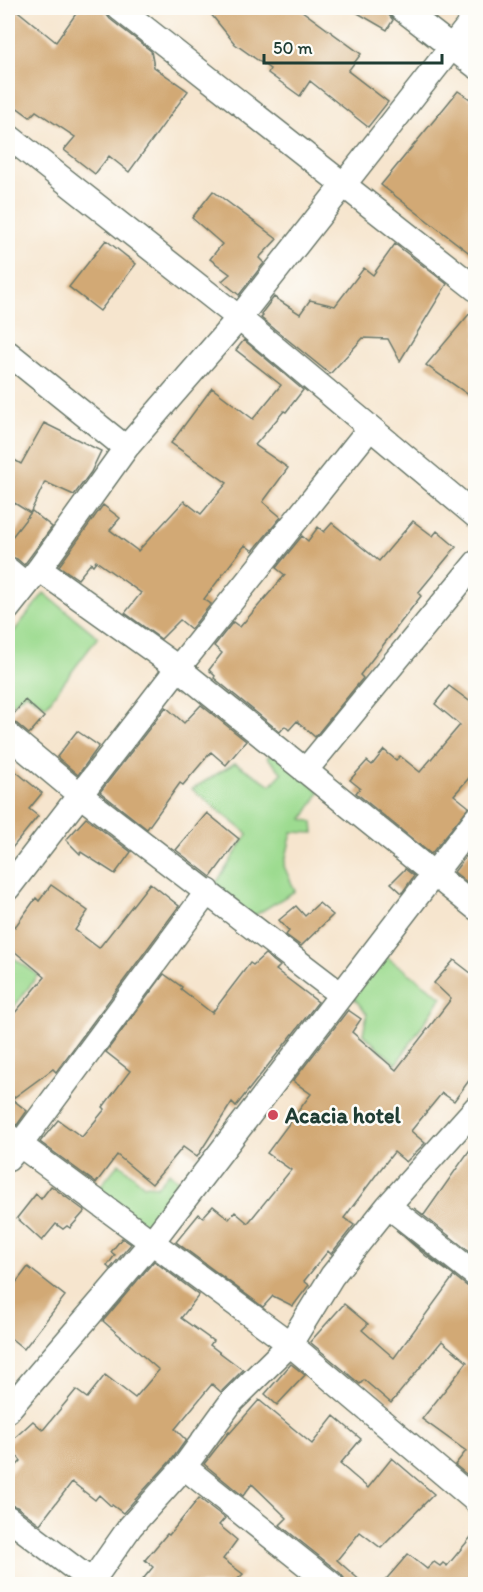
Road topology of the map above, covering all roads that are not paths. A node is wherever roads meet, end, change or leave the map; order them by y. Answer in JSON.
{"nodes":[{"id":1,"x":119,"y":8,"type":"edge"},
{"id":2,"x":401,"y":8,"type":"edge"},
{"id":3,"x":476,"y":16,"type":"edge"},
{"id":4,"x":451,"y":45,"type":"junction"},
{"id":5,"x":476,"y":66,"type":"edge"},
{"id":6,"x":8,"y":136,"type":"edge"},
{"id":7,"x":344,"y":183,"type":"junction"},
{"id":8,"x":476,"y":289,"type":"edge"},
{"id":9,"x":239,"y":318,"type":"junction"},
{"id":10,"x":8,"y":353,"type":"edge"},
{"id":11,"x":370,"y":428,"type":"junction"},
{"id":12,"x":126,"y":448,"type":"junction"},
{"id":13,"x":476,"y":516,"type":"edge"},
{"id":14,"x":476,"y":563,"type":"edge"},
{"id":15,"x":24,"y":574,"type":"edge"},
{"id":16,"x":8,"y":608,"type":"edge"},
{"id":17,"x":178,"y":668,"type":"junction"},
{"id":18,"x":8,"y":735,"type":"edge"},
{"id":19,"x":305,"y":771,"type":"junction"},
{"id":20,"x":80,"y":795,"type":"junction"},
{"id":21,"x":476,"y":819,"type":"edge"},
{"id":22,"x":433,"y":873,"type":"junction"},
{"id":23,"x":8,"y":888,"type":"edge"},
{"id":24,"x":208,"y":891,"type":"junction"},
{"id":25,"x":476,"y":908,"type":"edge"},
{"id":26,"x":340,"y":994,"type":"junction"},
{"id":27,"x":476,"y":1108,"type":"edge"},
{"id":28,"x":11,"y":1147,"type":"edge"},
{"id":29,"x":388,"y":1206,"type":"junction"},
{"id":30,"x":151,"y":1243,"type":"junction"},
{"id":31,"x":476,"y":1275,"type":"edge"},
{"id":32,"x":290,"y":1344,"type":"junction"},
{"id":33,"x":8,"y":1410,"type":"edge"},
{"id":34,"x":184,"y":1467,"type":"junction"},
{"id":35,"x":476,"y":1501,"type":"edge"},
{"id":36,"x":8,"y":1518,"type":"edge"},
{"id":37,"x":93,"y":1584,"type":"edge"},
{"id":38,"x":331,"y":1584,"type":"edge"}],
"edges":[{"from":1,"to":7,"type":"street"},
{"from":2,"to":4,"type":"street"},
{"from":3,"to":4,"type":"street"},
{"from":4,"to":5,"type":"street"},
{"from":4,"to":7,"type":"street"},
{"from":6,"to":9,"type":"street"},
{"from":7,"to":8,"type":"street"},
{"from":7,"to":9,"type":"street"},
{"from":9,"to":11,"type":"street"},
{"from":9,"to":12,"type":"street"},
{"from":10,"to":12,"type":"street"},
{"from":11,"to":13,"type":"street"},
{"from":11,"to":17,"type":"street"},
{"from":12,"to":15,"type":"street"},
{"from":14,"to":19,"type":"street"},
{"from":15,"to":16,"type":"street"},
{"from":15,"to":17,"type":"street"},
{"from":17,"to":19,"type":"street"},
{"from":17,"to":20,"type":"street"},
{"from":18,"to":20,"type":"street"},
{"from":19,"to":22,"type":"street"},
{"from":20,"to":23,"type":"street"},
{"from":20,"to":24,"type":"street"},
{"from":21,"to":22,"type":"street"},
{"from":22,"to":25,"type":"street"},
{"from":22,"to":26,"type":"street"},
{"from":24,"to":26,"type":"street"},
{"from":24,"to":28,"type":"street"},
{"from":26,"to":30,"type":"street"},
{"from":27,"to":29,"type":"street"},
{"from":28,"to":30,"type":"street"},
{"from":29,"to":31,"type":"street"},
{"from":29,"to":32,"type":"street"},
{"from":30,"to":32,"type":"street"},
{"from":30,"to":33,"type":"street"},
{"from":32,"to":34,"type":"street"},
{"from":32,"to":35,"type":"street"},
{"from":34,"to":37,"type":"street"},
{"from":34,"to":38,"type":"street"},
{"from":36,"to":37,"type":"street"}]}
